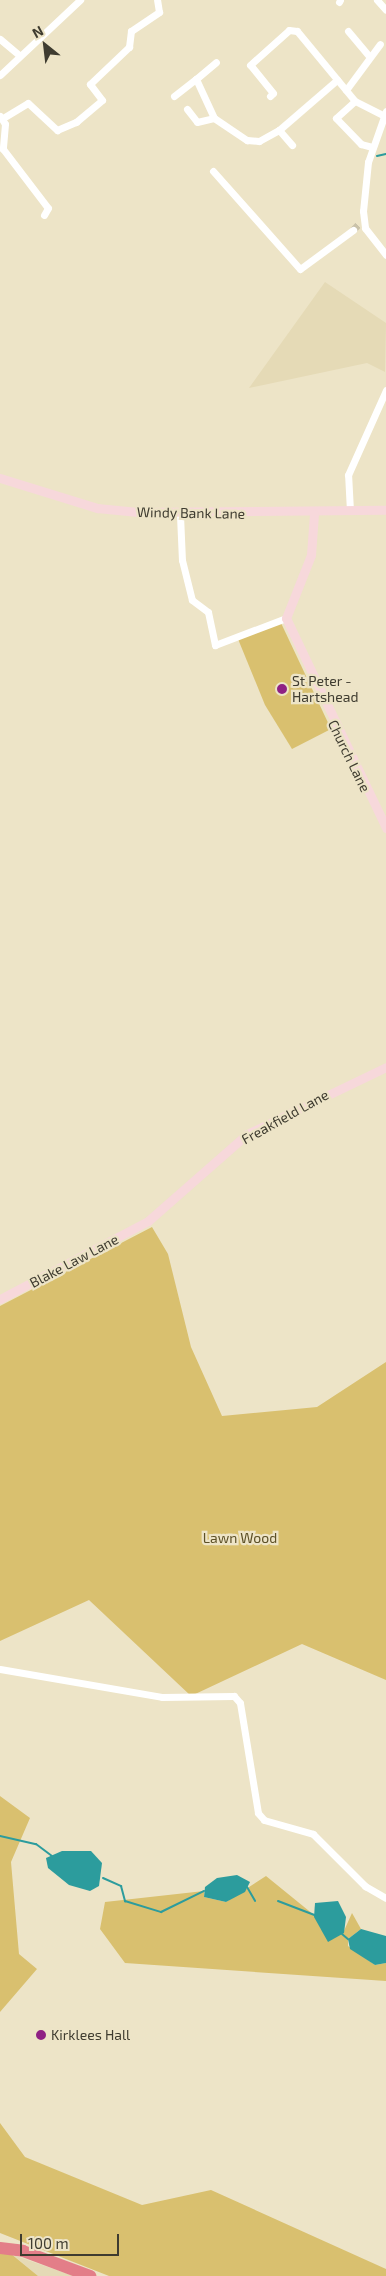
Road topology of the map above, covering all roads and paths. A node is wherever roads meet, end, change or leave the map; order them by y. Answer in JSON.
{"nodes":[{"id":1,"x":80,"y":0,"type":"edge"},
{"id":2,"x":157,"y":0,"type":"edge"},
{"id":3,"x":377,"y":0,"type":"edge"},
{"id":4,"x":386,"y":10,"type":"edge"},
{"id":5,"x":348,"y":31,"type":"dead end"},
{"id":6,"x":0,"y":39,"type":"edge"},
{"id":7,"x":380,"y":44,"type":"dead end"},
{"id":8,"x":19,"y":55,"type":"junction"},
{"id":9,"x":368,"y":55,"type":"junction"},
{"id":10,"x":216,"y":62,"type":"dead end"},
{"id":11,"x":0,"y":75,"type":"edge"},
{"id":12,"x":196,"y":78,"type":"junction"},
{"id":13,"x":337,"y":80,"type":"junction"},
{"id":14,"x":346,"y":90,"type":"junction"},
{"id":15,"x":174,"y":96,"type":"dead end"},
{"id":16,"x":270,"y":96,"type":"dead end"},
{"id":17,"x":355,"y":101,"type":"junction"},
{"id":18,"x":187,"y":109,"type":"dead end"},
{"id":19,"x":385,"y":114,"type":"edge"},
{"id":20,"x":1,"y":117,"type":"edge"},
{"id":21,"x":214,"y":118,"type":"junction"},
{"id":22,"x":280,"y":130,"type":"junction"},
{"id":23,"x":292,"y":145,"type":"dead end"},
{"id":24,"x":372,"y":147,"type":"junction"},
{"id":25,"x":213,"y":171,"type":"dead end"},
{"id":26,"x":44,"y":215,"type":"dead end"},
{"id":27,"x":353,"y":230,"type":"tunnel mouth"},
{"id":28,"x":386,"y":255,"type":"edge"},
{"id":29,"x":386,"y":390,"type":"edge"},
{"id":30,"x":0,"y":478,"type":"edge"},
{"id":31,"x":386,"y":510,"type":"edge"},
{"id":32,"x":350,"y":511,"type":"junction"},
{"id":33,"x":314,"y":514,"type":"junction"},
{"id":34,"x":180,"y":515,"type":"junction"},
{"id":35,"x":286,"y":618,"type":"junction"},
{"id":36,"x":386,"y":828,"type":"edge"},
{"id":37,"x":386,"y":1067,"type":"edge"},
{"id":38,"x":148,"y":1221,"type":"joint"},
{"id":39,"x":0,"y":1299,"type":"edge"},
{"id":40,"x":0,"y":1669,"type":"edge"},
{"id":41,"x":386,"y":1898,"type":"edge"},
{"id":42,"x":0,"y":2248,"type":"edge"},
{"id":43,"x":90,"y":2276,"type":"edge"}],
"edges":[{"from":1,"to":8,"type":"street"},
{"from":2,"to":20,"type":"street"},
{"from":3,"to":4,"type":"street"},
{"from":5,"to":9,"type":"street"},
{"from":6,"to":8,"type":"street"},
{"from":7,"to":9,"type":"street"},
{"from":8,"to":11,"type":"street"},
{"from":9,"to":14,"type":"street"},
{"from":10,"to":12,"type":"street"},
{"from":12,"to":15,"type":"street"},
{"from":12,"to":21,"type":"street"},
{"from":13,"to":14,"type":"street"},
{"from":13,"to":16,"type":"street"},
{"from":13,"to":22,"type":"street"},
{"from":14,"to":17,"type":"street"},
{"from":17,"to":19,"type":"street"},
{"from":17,"to":24,"type":"street"},
{"from":18,"to":21,"type":"street"},
{"from":19,"to":24,"type":"street"},
{"from":20,"to":26,"type":"street"},
{"from":21,"to":22,"type":"street"},
{"from":22,"to":23,"type":"street"},
{"from":24,"to":28,"type":"street"},
{"from":25,"to":27,"type":"street"},
{"from":29,"to":32,"type":"street"},
{"from":30,"to":34,"type":"street","name":"Windy Bank Lane"},
{"from":31,"to":32,"type":"street","name":"Windy Bank Lane"},
{"from":32,"to":33,"type":"street","name":"Windy Bank Lane"},
{"from":33,"to":34,"type":"street","name":"Windy Bank Lane"},
{"from":33,"to":35,"type":"street"},
{"from":34,"to":35,"type":"street"},
{"from":35,"to":36,"type":"street","name":"Church Lane"},
{"from":37,"to":38,"type":"street","name":"Freakfield Lane"},
{"from":38,"to":39,"type":"street","name":"Blake Law Lane"},
{"from":40,"to":41,"type":"street"},
{"from":42,"to":43,"type":"highway"}]}
